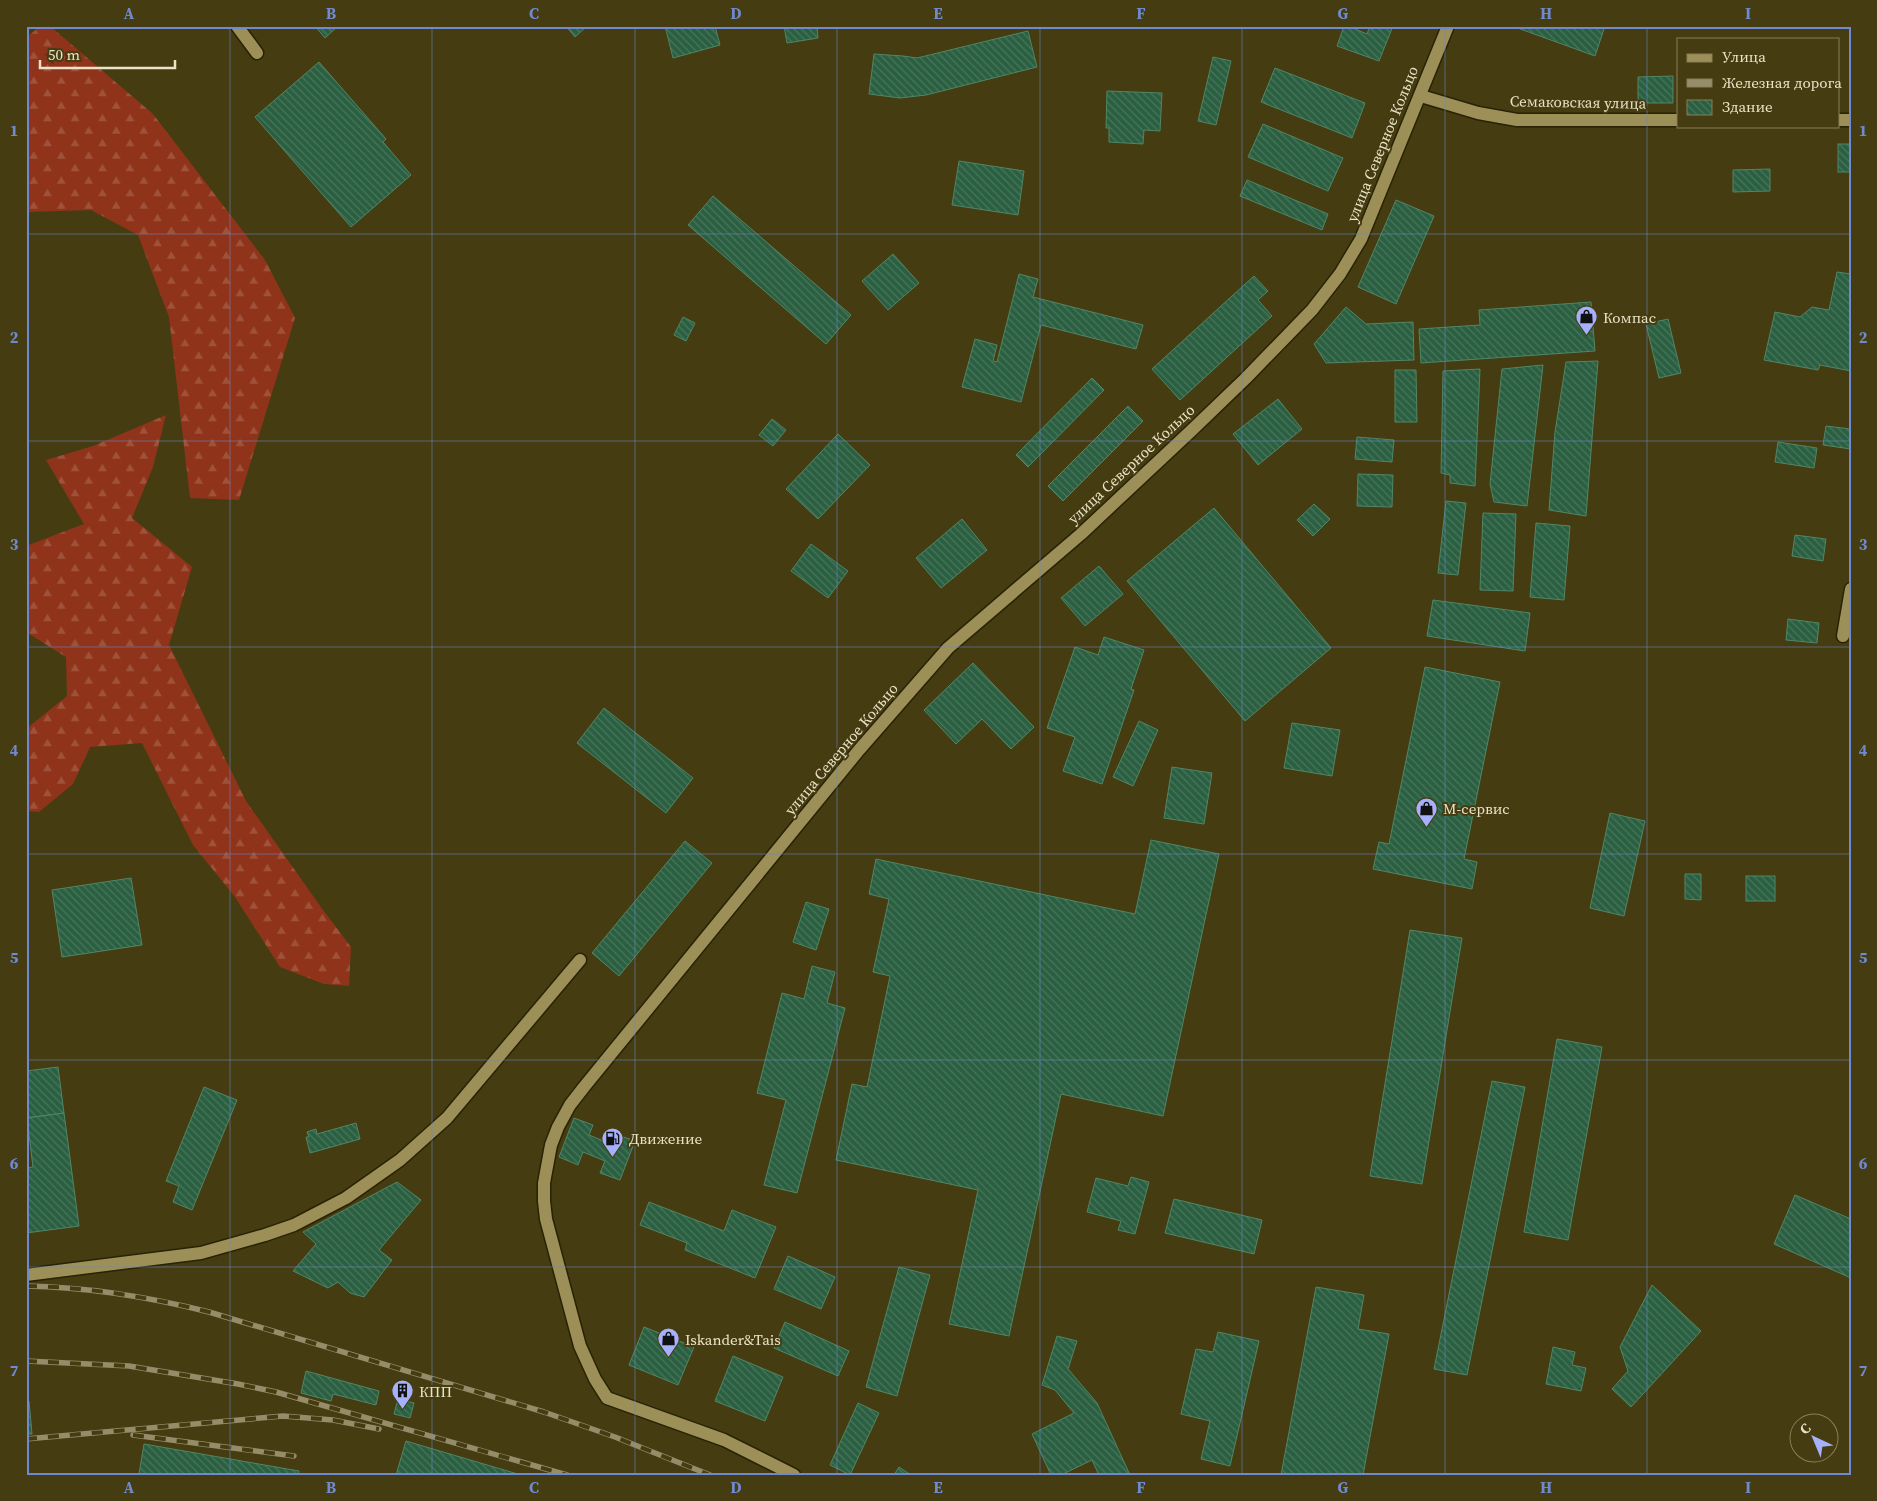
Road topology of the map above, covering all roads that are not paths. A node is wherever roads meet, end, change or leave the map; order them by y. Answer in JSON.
{"nodes":[{"id":1,"x":237,"y":26,"type":"edge"},
{"id":2,"x":1448,"y":26,"type":"edge"},
{"id":3,"x":256,"y":53,"type":"dead end"},
{"id":4,"x":1420,"y":96,"type":"junction"},
{"id":5,"x":1677,"y":120,"type":"edge"},
{"id":6,"x":1851,"y":590,"type":"edge"},
{"id":7,"x":1843,"y":636,"type":"dead end"},
{"id":8,"x":580,"y":960,"type":"dead end"},
{"id":9,"x":26,"y":1275,"type":"edge"},
{"id":10,"x":794,"y":1475,"type":"edge"}],
"edges":[{"from":1,"to":3,"type":"street"},
{"from":2,"to":4,"type":"street","name":"улица Северное Кольцо"},
{"from":4,"to":5,"type":"street","name":"Семаковская улица"},
{"from":4,"to":10,"type":"street","name":"улица Северное Кольцо"},
{"from":6,"to":7,"type":"street"},
{"from":8,"to":9,"type":"street"}]}
